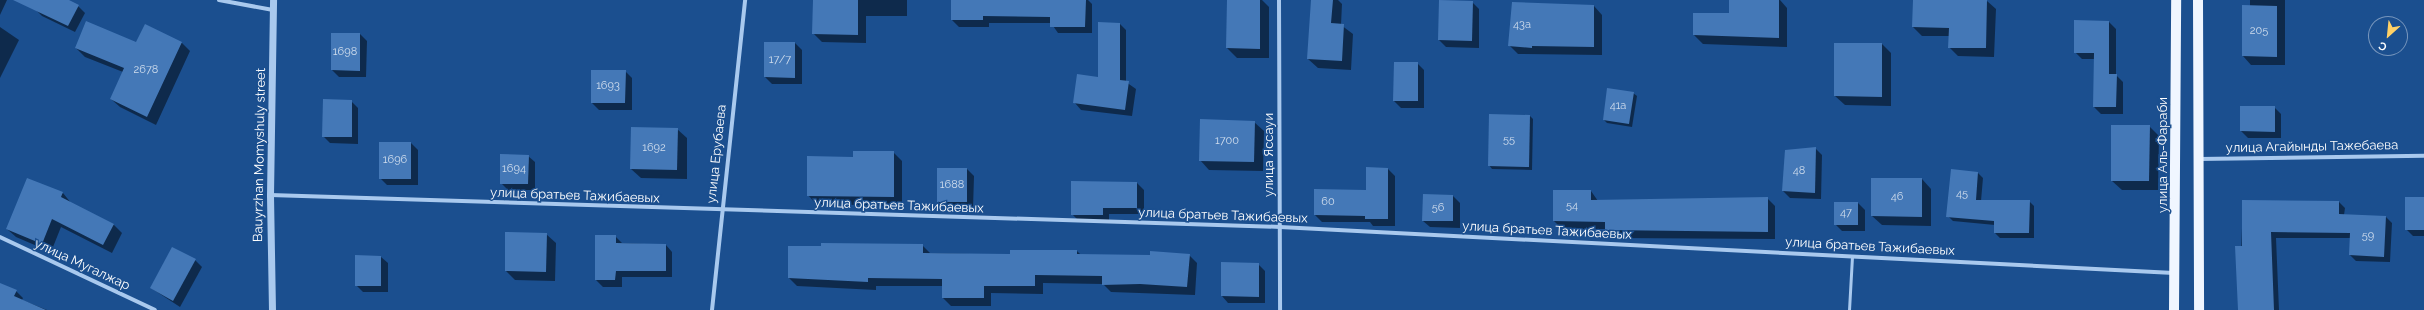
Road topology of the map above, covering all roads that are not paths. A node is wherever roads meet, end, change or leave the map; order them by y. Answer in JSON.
{"nodes":[{"id":1,"x":219,"y":0,"type":"edge"},
{"id":2,"x":273,"y":0,"type":"edge"},
{"id":3,"x":745,"y":0,"type":"edge"},
{"id":4,"x":1278,"y":0,"type":"edge"},
{"id":5,"x":2176,"y":0,"type":"edge"},
{"id":6,"x":2198,"y":0,"type":"edge"},
{"id":7,"x":274,"y":11,"type":"junction"},
{"id":8,"x":2424,"y":156,"type":"edge"},
{"id":9,"x":2200,"y":158,"type":"junction"},
{"id":10,"x":270,"y":195,"type":"junction"},
{"id":11,"x":721,"y":211,"type":"junction"},
{"id":12,"x":1280,"y":227,"type":"junction"},
{"id":13,"x":0,"y":238,"type":"edge"},
{"id":14,"x":1852,"y":256,"type":"junction"},
{"id":15,"x":2174,"y":273,"type":"junction"},
{"id":16,"x":154,"y":310,"type":"edge"},
{"id":17,"x":272,"y":310,"type":"edge"},
{"id":18,"x":712,"y":310,"type":"edge"},
{"id":19,"x":1280,"y":310,"type":"edge"},
{"id":20,"x":1849,"y":310,"type":"edge"},
{"id":21,"x":2174,"y":310,"type":"edge"},
{"id":22,"x":2199,"y":310,"type":"edge"}],
"edges":[{"from":1,"to":7,"type":"street"},
{"from":2,"to":7,"type":"street","name":"Bauyrzhan Momyshuly street"},
{"from":3,"to":11,"type":"street","name":"улица Ерубаева"},
{"from":4,"to":12,"type":"street","name":"улица Яссауи"},
{"from":5,"to":15,"type":"main road","name":"улица Аль-Фараби"},
{"from":6,"to":9,"type":"main road"},
{"from":7,"to":10,"type":"street","name":"Bauyrzhan Momyshuly street"},
{"from":8,"to":9,"type":"street","name":"улица Агайынды Тажебаева"},
{"from":9,"to":22,"type":"main road"},
{"from":10,"to":11,"type":"street","name":"улица братьев Тажибаевых"},
{"from":10,"to":17,"type":"street","name":"Bauyrzhan Momyshuly street"},
{"from":11,"to":12,"type":"street","name":"улица братьев Тажибаевых"},
{"from":11,"to":18,"type":"street","name":"улица Ерубаева"},
{"from":12,"to":14,"type":"street","name":"улица братьев Тажибаевых"},
{"from":12,"to":19,"type":"street","name":"улица Яссауи"},
{"from":13,"to":16,"type":"street","name":"улица Мугалжар"},
{"from":14,"to":15,"type":"street","name":"улица братьев Тажибаевых"},
{"from":14,"to":20,"type":"lane"},
{"from":15,"to":21,"type":"main road","name":"улица Аль-Фараби"}]}
